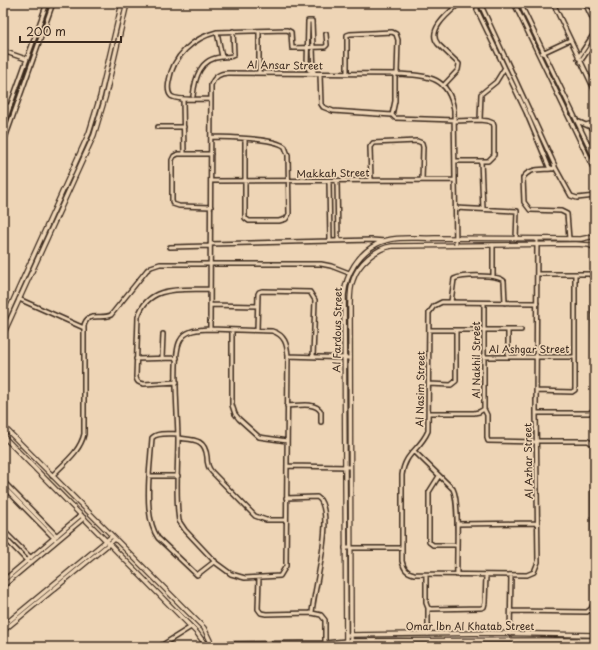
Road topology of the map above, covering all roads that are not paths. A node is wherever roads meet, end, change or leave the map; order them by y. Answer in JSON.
{"nodes":[{"id":1,"x":47,"y":3,"type":"edge"},
{"id":2,"x":53,"y":3,"type":"edge"},
{"id":3,"x":122,"y":3,"type":"edge"},
{"id":4,"x":127,"y":3,"type":"edge"},
{"id":5,"x":460,"y":3,"type":"edge"},
{"id":6,"x":477,"y":3,"type":"edge"},
{"id":7,"x":480,"y":3,"type":"edge"},
{"id":8,"x":514,"y":3,"type":"edge"},
{"id":9,"x":520,"y":3,"type":"edge"},
{"id":10,"x":553,"y":3,"type":"edge"},
{"id":11,"x":585,"y":3,"type":"edge"},
{"id":12,"x":595,"y":24,"type":"edge"},
{"id":13,"x":233,"y":31,"type":"junction"},
{"id":14,"x":259,"y":31,"type":"junction"},
{"id":15,"x":218,"y":32,"type":"junction"},
{"id":16,"x":595,"y":32,"type":"edge"},
{"id":17,"x":326,"y":34,"type":"dead end"},
{"id":18,"x":535,"y":34,"type":"junction"},
{"id":19,"x":530,"y":37,"type":"junction"},
{"id":20,"x":570,"y":40,"type":"junction"},
{"id":21,"x":595,"y":40,"type":"edge"},
{"id":22,"x":314,"y":47,"type":"junction"},
{"id":23,"x":307,"y":48,"type":"junction"},
{"id":24,"x":3,"y":51,"type":"edge"},
{"id":25,"x":544,"y":52,"type":"junction"},
{"id":26,"x":539,"y":55,"type":"junction"},
{"id":27,"x":222,"y":56,"type":"junction"},
{"id":28,"x":578,"y":58,"type":"junction"},
{"id":29,"x":26,"y":59,"type":"junction"},
{"id":30,"x":580,"y":62,"type":"junction"},
{"id":31,"x":504,"y":69,"type":"junction"},
{"id":32,"x":314,"y":72,"type":"junction"},
{"id":33,"x":259,"y":73,"type":"junction"},
{"id":34,"x":320,"y":74,"type":"junction"},
{"id":35,"x":347,"y":74,"type":"junction"},
{"id":36,"x":396,"y":74,"type":"junction"},
{"id":37,"x":443,"y":86,"type":"junction"},
{"id":38,"x":594,"y":89,"type":"edge"},
{"id":39,"x":193,"y":96,"type":"dead end"},
{"id":40,"x":183,"y":99,"type":"junction"},
{"id":41,"x":211,"y":99,"type":"junction"},
{"id":42,"x":3,"y":104,"type":"edge"},
{"id":43,"x":10,"y":106,"type":"junction"},
{"id":44,"x":392,"y":115,"type":"junction"},
{"id":45,"x":455,"y":120,"type":"junction"},
{"id":46,"x":480,"y":120,"type":"junction"},
{"id":47,"x":577,"y":121,"type":"junction"},
{"id":48,"x":586,"y":125,"type":"junction"},
{"id":49,"x":3,"y":126,"type":"edge"},
{"id":50,"x":595,"y":126,"type":"edge"},
{"id":51,"x":158,"y":127,"type":"dead end"},
{"id":52,"x":184,"y":127,"type":"junction"},
{"id":53,"x":595,"y":129,"type":"edge"},
{"id":54,"x":211,"y":137,"type":"junction"},
{"id":55,"x":245,"y":139,"type":"junction"},
{"id":56,"x":3,"y":144,"type":"edge"},
{"id":57,"x":184,"y":154,"type":"junction"},
{"id":58,"x":211,"y":154,"type":"junction"},
{"id":59,"x":595,"y":159,"type":"edge"},
{"id":60,"x":455,"y":161,"type":"junction"},
{"id":61,"x":481,"y":161,"type":"junction"},
{"id":62,"x":553,"y":168,"type":"junction"},
{"id":63,"x":595,"y":172,"type":"edge"},
{"id":64,"x":371,"y":180,"type":"junction"},
{"id":65,"x":422,"y":180,"type":"junction"},
{"id":66,"x":455,"y":180,"type":"junction"},
{"id":67,"x":211,"y":181,"type":"junction"},
{"id":68,"x":245,"y":181,"type":"junction"},
{"id":69,"x":330,"y":181,"type":"junction"},
{"id":70,"x":337,"y":181,"type":"junction"},
{"id":71,"x":288,"y":182,"type":"junction"},
{"id":72,"x":595,"y":196,"type":"edge"},
{"id":73,"x":211,"y":207,"type":"junction"},
{"id":74,"x":455,"y":208,"type":"junction"},
{"id":75,"x":483,"y":209,"type":"junction"},
{"id":76,"x":595,"y":236,"type":"edge"},
{"id":77,"x":455,"y":238,"type":"junction"},
{"id":78,"x":516,"y":239,"type":"junction"},
{"id":79,"x":538,"y":239,"type":"junction"},
{"id":80,"x":569,"y":239,"type":"junction"},
{"id":81,"x":338,"y":240,"type":"junction"},
{"id":82,"x":330,"y":241,"type":"junction"},
{"id":83,"x":385,"y":241,"type":"junction"},
{"id":84,"x":537,"y":244,"type":"junction"},
{"id":85,"x":210,"y":245,"type":"junction"},
{"id":86,"x":456,"y":245,"type":"junction"},
{"id":87,"x":493,"y":245,"type":"junction"},
{"id":88,"x":170,"y":247,"type":"dead end"},
{"id":89,"x":595,"y":248,"type":"edge"},
{"id":90,"x":211,"y":264,"type":"junction"},
{"id":91,"x":349,"y":273,"type":"junction"},
{"id":92,"x":537,"y":274,"type":"junction"},
{"id":93,"x":575,"y":274,"type":"junction"},
{"id":94,"x":492,"y":276,"type":"junction"},
{"id":95,"x":210,"y":289,"type":"junction"},
{"id":96,"x":19,"y":299,"type":"junction"},
{"id":97,"x":451,"y":302,"type":"junction"},
{"id":98,"x":484,"y":303,"type":"junction"},
{"id":99,"x":505,"y":303,"type":"junction"},
{"id":100,"x":537,"y":303,"type":"junction"},
{"id":101,"x":210,"y":305,"type":"junction"},
{"id":102,"x":257,"y":306,"type":"junction"},
{"id":103,"x":8,"y":317,"type":"junction"},
{"id":104,"x":594,"y":317,"type":"edge"},
{"id":105,"x":3,"y":323,"type":"edge"},
{"id":106,"x":84,"y":328,"type":"junction"},
{"id":107,"x":210,"y":329,"type":"junction"},
{"id":108,"x":232,"y":330,"type":"junction"},
{"id":109,"x":257,"y":330,"type":"junction"},
{"id":110,"x":429,"y":330,"type":"junction"},
{"id":111,"x":483,"y":330,"type":"junction"},
{"id":112,"x":508,"y":330,"type":"junction"},
{"id":113,"x":521,"y":330,"type":"dead end"},
{"id":114,"x":456,"y":331,"type":"junction"},
{"id":115,"x":163,"y":334,"type":"dead end"},
{"id":116,"x":3,"y":335,"type":"edge"},
{"id":117,"x":288,"y":356,"type":"junction"},
{"id":118,"x":313,"y":357,"type":"junction"},
{"id":119,"x":483,"y":357,"type":"junction"},
{"id":120,"x":508,"y":357,"type":"junction"},
{"id":121,"x":575,"y":357,"type":"junction"},
{"id":122,"x":177,"y":358,"type":"junction"},
{"id":123,"x":344,"y":358,"type":"junction"},
{"id":124,"x":350,"y":358,"type":"junction"},
{"id":125,"x":537,"y":358,"type":"junction"},
{"id":126,"x":136,"y":359,"type":"junction"},
{"id":127,"x":162,"y":359,"type":"junction"},
{"id":128,"x":176,"y":382,"type":"junction"},
{"id":129,"x":429,"y":384,"type":"junction"},
{"id":130,"x":536,"y":390,"type":"junction"},
{"id":131,"x":595,"y":396,"type":"edge"},
{"id":132,"x":287,"y":406,"type":"junction"},
{"id":133,"x":484,"y":409,"type":"junction"},
{"id":134,"x":429,"y":413,"type":"junction"},
{"id":135,"x":536,"y":413,"type":"junction"},
{"id":136,"x":321,"y":422,"type":"dead end"},
{"id":137,"x":3,"y":426,"type":"edge"},
{"id":138,"x":178,"y":434,"type":"junction"},
{"id":139,"x":3,"y":436,"type":"edge"},
{"id":140,"x":178,"y":438,"type":"junction"},
{"id":141,"x":287,"y":441,"type":"junction"},
{"id":142,"x":536,"y":442,"type":"junction"},
{"id":143,"x":414,"y":451,"type":"junction"},
{"id":144,"x":287,"y":466,"type":"junction"},
{"id":145,"x":345,"y":467,"type":"junction"},
{"id":146,"x":350,"y":467,"type":"junction"},
{"id":147,"x":595,"y":472,"type":"edge"},
{"id":148,"x":52,"y":476,"type":"junction"},
{"id":149,"x":149,"y":476,"type":"junction"},
{"id":150,"x":178,"y":476,"type":"junction"},
{"id":151,"x":439,"y":476,"type":"junction"},
{"id":152,"x":3,"y":481,"type":"edge"},
{"id":153,"x":3,"y":486,"type":"edge"},
{"id":154,"x":286,"y":498,"type":"junction"},
{"id":155,"x":82,"y":517,"type":"junction"},
{"id":156,"x":286,"y":520,"type":"junction"},
{"id":157,"x":537,"y":523,"type":"junction"},
{"id":158,"x":457,"y":524,"type":"junction"},
{"id":159,"x":3,"y":530,"type":"edge"},
{"id":160,"x":4,"y":538,"type":"edge"},
{"id":161,"x":57,"y":538,"type":"junction"},
{"id":162,"x":113,"y":538,"type":"junction"},
{"id":163,"x":107,"y":542,"type":"junction"},
{"id":164,"x":456,"y":545,"type":"junction"},
{"id":165,"x":345,"y":548,"type":"junction"},
{"id":166,"x":350,"y":548,"type":"junction"},
{"id":167,"x":402,"y":548,"type":"junction"},
{"id":168,"x":32,"y":559,"type":"junction"},
{"id":169,"x":215,"y":561,"type":"junction"},
{"id":170,"x":29,"y":562,"type":"junction"},
{"id":171,"x":426,"y":574,"type":"junction"},
{"id":172,"x":456,"y":574,"type":"junction"},
{"id":173,"x":486,"y":576,"type":"junction"},
{"id":174,"x":511,"y":576,"type":"junction"},
{"id":175,"x":259,"y":577,"type":"junction"},
{"id":176,"x":345,"y":578,"type":"junction"},
{"id":177,"x":350,"y":578,"type":"junction"},
{"id":178,"x":3,"y":581,"type":"edge"},
{"id":179,"x":3,"y":586,"type":"edge"},
{"id":180,"x":594,"y":602,"type":"edge"},
{"id":181,"x":428,"y":608,"type":"junction"},
{"id":182,"x":511,"y":611,"type":"junction"},
{"id":183,"x":312,"y":613,"type":"junction"},
{"id":184,"x":3,"y":626,"type":"edge"},
{"id":185,"x":191,"y":627,"type":"junction"},
{"id":186,"x":3,"y":632,"type":"edge"},
{"id":187,"x":428,"y":634,"type":"junction"},
{"id":188,"x":472,"y":634,"type":"junction"},
{"id":189,"x":510,"y":634,"type":"junction"},
{"id":190,"x":346,"y":635,"type":"junction"},
{"id":191,"x":350,"y":635,"type":"junction"},
{"id":192,"x":595,"y":635,"type":"edge"},
{"id":193,"x":472,"y":640,"type":"junction"},
{"id":194,"x":595,"y":640,"type":"edge"},
{"id":195,"x":346,"y":641,"type":"junction"},
{"id":196,"x":351,"y":641,"type":"junction"},
{"id":197,"x":326,"y":643,"type":"junction"},
{"id":198,"x":213,"y":645,"type":"edge"},
{"id":199,"x":159,"y":647,"type":"edge"},
{"id":200,"x":206,"y":647,"type":"edge"},
{"id":201,"x":346,"y":647,"type":"edge"},
{"id":202,"x":351,"y":647,"type":"edge"}],
"edges":[{"from":1,"to":29,"type":"street"},
{"from":2,"to":56,"type":"street"},
{"from":3,"to":103,"type":"street"},
{"from":4,"to":96,"type":"street"},
{"from":5,"to":37,"type":"street"},
{"from":6,"to":31,"type":"street"},
{"from":7,"to":62,"type":"street"},
{"from":8,"to":19,"type":"street"},
{"from":9,"to":18,"type":"street"},
{"from":10,"to":20,"type":"street"},
{"from":11,"to":12,"type":"street"},
{"from":13,"to":14,"type":"street"},
{"from":13,"to":15,"type":"street"},
{"from":13,"to":27,"type":"street"},
{"from":14,"to":23,"type":"street"},
{"from":14,"to":33,"type":"street"},
{"from":15,"to":27,"type":"street"},
{"from":15,"to":40,"type":"street"},
{"from":16,"to":28,"type":"street"},
{"from":17,"to":22,"type":"street"},
{"from":18,"to":19,"type":"street"},
{"from":18,"to":25,"type":"street"},
{"from":19,"to":26,"type":"street"},
{"from":20,"to":25,"type":"street"},
{"from":20,"to":28,"type":"street"},
{"from":21,"to":30,"type":"street"},
{"from":22,"to":23,"type":"street"},
{"from":22,"to":23,"type":"street"},
{"from":22,"to":32,"type":"street"},
{"from":23,"to":32,"type":"street"},
{"from":24,"to":29,"type":"street"},
{"from":25,"to":26,"type":"street"},
{"from":25,"to":47,"type":"street"},
{"from":26,"to":63,"type":"street"},
{"from":27,"to":39,"type":"street"},
{"from":28,"to":30,"type":"street"},
{"from":29,"to":43,"type":"street"},
{"from":30,"to":38,"type":"street"},
{"from":31,"to":46,"type":"street"},
{"from":31,"to":62,"type":"street"},
{"from":32,"to":33,"type":"street","name":"Al Ansar Street"},
{"from":32,"to":34,"type":"street","name":"Al Ansar Street"},
{"from":33,"to":41,"type":"street","name":"Al Ansar Street"},
{"from":34,"to":35,"type":"street","name":"Al Ansar Street"},
{"from":34,"to":44,"type":"street"},
{"from":35,"to":36,"type":"street","name":"Al Ansar Street"},
{"from":35,"to":36,"type":"street"},
{"from":36,"to":37,"type":"street","name":"Al Ansar Street"},
{"from":36,"to":44,"type":"street"},
{"from":37,"to":45,"type":"street"},
{"from":40,"to":41,"type":"street"},
{"from":40,"to":52,"type":"street"},
{"from":41,"to":54,"type":"street","name":"Al Ansar Street"},
{"from":42,"to":43,"type":"street"},
{"from":43,"to":49,"type":"street"},
{"from":44,"to":45,"type":"street"},
{"from":45,"to":46,"type":"street"},
{"from":45,"to":60,"type":"street"},
{"from":46,"to":61,"type":"street"},
{"from":47,"to":48,"type":"street"},
{"from":47,"to":59,"type":"street"},
{"from":48,"to":50,"type":"street"},
{"from":48,"to":53,"type":"street"},
{"from":51,"to":52,"type":"street"},
{"from":52,"to":57,"type":"street"},
{"from":54,"to":55,"type":"street"},
{"from":54,"to":58,"type":"street","name":"Al Ansar Street"},
{"from":55,"to":68,"type":"street"},
{"from":55,"to":71,"type":"street"},
{"from":57,"to":58,"type":"street"},
{"from":57,"to":73,"type":"street"},
{"from":58,"to":67,"type":"street","name":"Al Ansar Street"},
{"from":60,"to":61,"type":"street"},
{"from":60,"to":66,"type":"street"},
{"from":61,"to":75,"type":"street"},
{"from":62,"to":72,"type":"street"},
{"from":62,"to":80,"type":"street"},
{"from":64,"to":65,"type":"street","name":"Makkah Street"},
{"from":64,"to":65,"type":"street"},
{"from":64,"to":70,"type":"street","name":"Makkah Street"},
{"from":65,"to":66,"type":"street","name":"Makkah Street"},
{"from":66,"to":74,"type":"street"},
{"from":67,"to":68,"type":"street","name":"Makkah Street"},
{"from":67,"to":73,"type":"street","name":"Al Ansar Street"},
{"from":68,"to":71,"type":"street","name":"Makkah Street"},
{"from":68,"to":71,"type":"street"},
{"from":69,"to":70,"type":"street","name":"Makkah Street"},
{"from":69,"to":71,"type":"street","name":"Makkah Street"},
{"from":69,"to":82,"type":"street"},
{"from":70,"to":81,"type":"street"},
{"from":73,"to":85,"type":"street","name":"Al Ansar Street"},
{"from":74,"to":75,"type":"street"},
{"from":74,"to":77,"type":"street"},
{"from":75,"to":78,"type":"street"},
{"from":76,"to":80,"type":"street","name":"Al Fardous Street"},
{"from":77,"to":78,"type":"street","name":"Al Fardous Street"},
{"from":77,"to":83,"type":"street","name":"Al Fardous Street"},
{"from":77,"to":86,"type":"street"},
{"from":78,"to":79,"type":"street","name":"Al Fardous Street"},
{"from":79,"to":80,"type":"street","name":"Al Fardous Street"},
{"from":79,"to":84,"type":"street","name":"Al Azhar Street"},
{"from":81,"to":82,"type":"street"},
{"from":81,"to":83,"type":"street"},
{"from":82,"to":85,"type":"street"},
{"from":83,"to":91,"type":"street","name":"Al Fardous Street"},
{"from":84,"to":87,"type":"street","name":"Al Fardous Street"},
{"from":84,"to":89,"type":"street","name":"Al Fardous Street"},
{"from":84,"to":92,"type":"street","name":"Al Azhar Street"},
{"from":85,"to":88,"type":"street"},
{"from":85,"to":90,"type":"street","name":"Al Ansar Street"},
{"from":86,"to":87,"type":"street","name":"Al Fardous Street"},
{"from":86,"to":124,"type":"street","name":"Al Fardous Street"},
{"from":87,"to":94,"type":"street"},
{"from":90,"to":91,"type":"street"},
{"from":90,"to":95,"type":"street","name":"Al Ansar Street"},
{"from":90,"to":106,"type":"street"},
{"from":91,"to":123,"type":"street","name":"Al Fardous Street"},
{"from":92,"to":93,"type":"street"},
{"from":92,"to":100,"type":"street","name":"Al Azhar Street"},
{"from":93,"to":104,"type":"street"},
{"from":93,"to":121,"type":"street"},
{"from":94,"to":97,"type":"street"},
{"from":94,"to":99,"type":"street"},
{"from":95,"to":101,"type":"street","name":"Al Ansar Street"},
{"from":95,"to":126,"type":"street"},
{"from":96,"to":103,"type":"street"},
{"from":96,"to":106,"type":"street"},
{"from":97,"to":98,"type":"street","name":"Al Nasim Street"},
{"from":97,"to":110,"type":"street","name":"Al Nasim Street"},
{"from":98,"to":99,"type":"street","name":"Al Nasim Street"},
{"from":98,"to":111,"type":"street","name":"Al Nakhil Street"},
{"from":99,"to":100,"type":"street","name":"Al Nasim Street"},
{"from":100,"to":125,"type":"street","name":"Al Azhar Street"},
{"from":101,"to":102,"type":"street"},
{"from":101,"to":107,"type":"street","name":"Al Ansar Street"},
{"from":102,"to":109,"type":"street"},
{"from":102,"to":118,"type":"street"},
{"from":103,"to":105,"type":"street"},
{"from":103,"to":116,"type":"street"},
{"from":104,"to":131,"type":"street"},
{"from":106,"to":148,"type":"street"},
{"from":107,"to":108,"type":"street"},
{"from":107,"to":122,"type":"street"},
{"from":108,"to":109,"type":"street"},
{"from":108,"to":141,"type":"street"},
{"from":109,"to":117,"type":"street"},
{"from":110,"to":114,"type":"street"},
{"from":110,"to":129,"type":"street","name":"Al Nasim Street"},
{"from":111,"to":112,"type":"street"},
{"from":111,"to":114,"type":"street"},
{"from":111,"to":119,"type":"street","name":"Al Nakhil Street"},
{"from":112,"to":113,"type":"street"},
{"from":112,"to":120,"type":"street"},
{"from":114,"to":129,"type":"street"},
{"from":115,"to":127,"type":"street"},
{"from":117,"to":118,"type":"street"},
{"from":117,"to":132,"type":"street"},
{"from":118,"to":123,"type":"street"},
{"from":119,"to":120,"type":"street","name":"Al Ashgar Street"},
{"from":119,"to":133,"type":"street","name":"Al Nakhil Street"},
{"from":120,"to":125,"type":"street","name":"Al Ashgar Street"},
{"from":121,"to":125,"type":"street","name":"Al Ashgar Street"},
{"from":121,"to":130,"type":"street"},
{"from":122,"to":127,"type":"street"},
{"from":122,"to":128,"type":"street"},
{"from":123,"to":124,"type":"street"},
{"from":123,"to":145,"type":"street","name":"Al Fardous Street"},
{"from":124,"to":146,"type":"street","name":"Al Fardous Street"},
{"from":125,"to":130,"type":"street","name":"Al Azhar Street"},
{"from":126,"to":127,"type":"street"},
{"from":126,"to":128,"type":"street"},
{"from":128,"to":138,"type":"street"},
{"from":129,"to":134,"type":"street","name":"Al Nasim Street"},
{"from":130,"to":135,"type":"street","name":"Al Azhar Street"},
{"from":131,"to":135,"type":"street"},
{"from":132,"to":136,"type":"street"},
{"from":132,"to":141,"type":"street"},
{"from":133,"to":134,"type":"street","name":"Al Nakhil Street"},
{"from":133,"to":142,"type":"street"},
{"from":134,"to":143,"type":"street","name":"Al Nasim Street"},
{"from":135,"to":142,"type":"street","name":"Al Azhar Street"},
{"from":137,"to":148,"type":"street"},
{"from":138,"to":140,"type":"street"},
{"from":138,"to":149,"type":"street"},
{"from":139,"to":155,"type":"street"},
{"from":140,"to":150,"type":"street"},
{"from":140,"to":156,"type":"street"},
{"from":141,"to":144,"type":"street"},
{"from":142,"to":147,"type":"street"},
{"from":142,"to":157,"type":"street","name":"Al Azhar Street"},
{"from":143,"to":151,"type":"street"},
{"from":143,"to":167,"type":"street","name":"Al Nasim Street"},
{"from":144,"to":145,"type":"street"},
{"from":144,"to":154,"type":"street"},
{"from":145,"to":146,"type":"street"},
{"from":145,"to":165,"type":"street","name":"Al Fardous Street"},
{"from":146,"to":166,"type":"street","name":"Al Fardous Street"},
{"from":147,"to":180,"type":"street"},
{"from":148,"to":162,"type":"street"},
{"from":149,"to":150,"type":"street"},
{"from":149,"to":169,"type":"street"},
{"from":150,"to":169,"type":"street"},
{"from":151,"to":158,"type":"street"},
{"from":151,"to":164,"type":"street"},
{"from":152,"to":161,"type":"street"},
{"from":153,"to":161,"type":"street"},
{"from":154,"to":156,"type":"street"},
{"from":154,"to":183,"type":"street"},
{"from":155,"to":161,"type":"street"},
{"from":155,"to":163,"type":"street"},
{"from":156,"to":175,"type":"street"},
{"from":157,"to":158,"type":"street"},
{"from":157,"to":174,"type":"street","name":"Al Azhar Street"},
{"from":158,"to":164,"type":"street"},
{"from":159,"to":168,"type":"street"},
{"from":160,"to":170,"type":"street"},
{"from":161,"to":168,"type":"street"},
{"from":162,"to":163,"type":"street"},
{"from":162,"to":198,"type":"street"},
{"from":163,"to":184,"type":"street"},
{"from":163,"to":185,"type":"street"},
{"from":163,"to":186,"type":"street"},
{"from":164,"to":172,"type":"street"},
{"from":165,"to":166,"type":"street"},
{"from":165,"to":176,"type":"street","name":"Al Fardous Street"},
{"from":166,"to":167,"type":"street"},
{"from":166,"to":177,"type":"street","name":"Al Fardous Street"},
{"from":167,"to":171,"type":"street","name":"Al Nasim Street"},
{"from":168,"to":170,"type":"street"},
{"from":169,"to":175,"type":"street"},
{"from":170,"to":178,"type":"street"},
{"from":170,"to":179,"type":"street"},
{"from":171,"to":172,"type":"street","name":"Al Azhar Street"},
{"from":171,"to":181,"type":"street"},
{"from":172,"to":173,"type":"street","name":"Al Azhar Street"},
{"from":173,"to":174,"type":"street","name":"Al Azhar Street"},
{"from":173,"to":181,"type":"street"},
{"from":174,"to":182,"type":"street"},
{"from":175,"to":183,"type":"street"},
{"from":176,"to":177,"type":"street"},
{"from":176,"to":190,"type":"street","name":"Al Fardous Street"},
{"from":177,"to":191,"type":"street","name":"Al Fardous Street"},
{"from":180,"to":182,"type":"street"},
{"from":181,"to":187,"type":"street"},
{"from":182,"to":189,"type":"street"},
{"from":183,"to":197,"type":"street"},
{"from":185,"to":199,"type":"street"},
{"from":185,"to":200,"type":"street"},
{"from":187,"to":188,"type":"street","name":"Omar Ibn Al Khatab Street"},
{"from":187,"to":191,"type":"street","name":"Omar Ibn Al Khatab Street"},
{"from":188,"to":189,"type":"street","name":"Omar Ibn Al Khatab Street"},
{"from":188,"to":193,"type":"street"},
{"from":189,"to":192,"type":"street","name":"Omar Ibn Al Khatab Street"},
{"from":190,"to":191,"type":"street","name":"Omar Ibn Al Khatab Street"},
{"from":190,"to":195,"type":"street","name":"Al Fardous Street"},
{"from":191,"to":196,"type":"street","name":"Al Fardous Street"},
{"from":193,"to":194,"type":"street","name":"Omar Ibn Al Khatab Street"},
{"from":193,"to":196,"type":"street","name":"Omar Ibn Al Khatab Street"},
{"from":195,"to":196,"type":"street","name":"Omar Ibn Al Khatab Street"},
{"from":195,"to":197,"type":"street"},
{"from":195,"to":201,"type":"street","name":"Al Fardous Street"},
{"from":196,"to":202,"type":"street","name":"Al Fardous Street"},
{"from":197,"to":198,"type":"street"}]}
